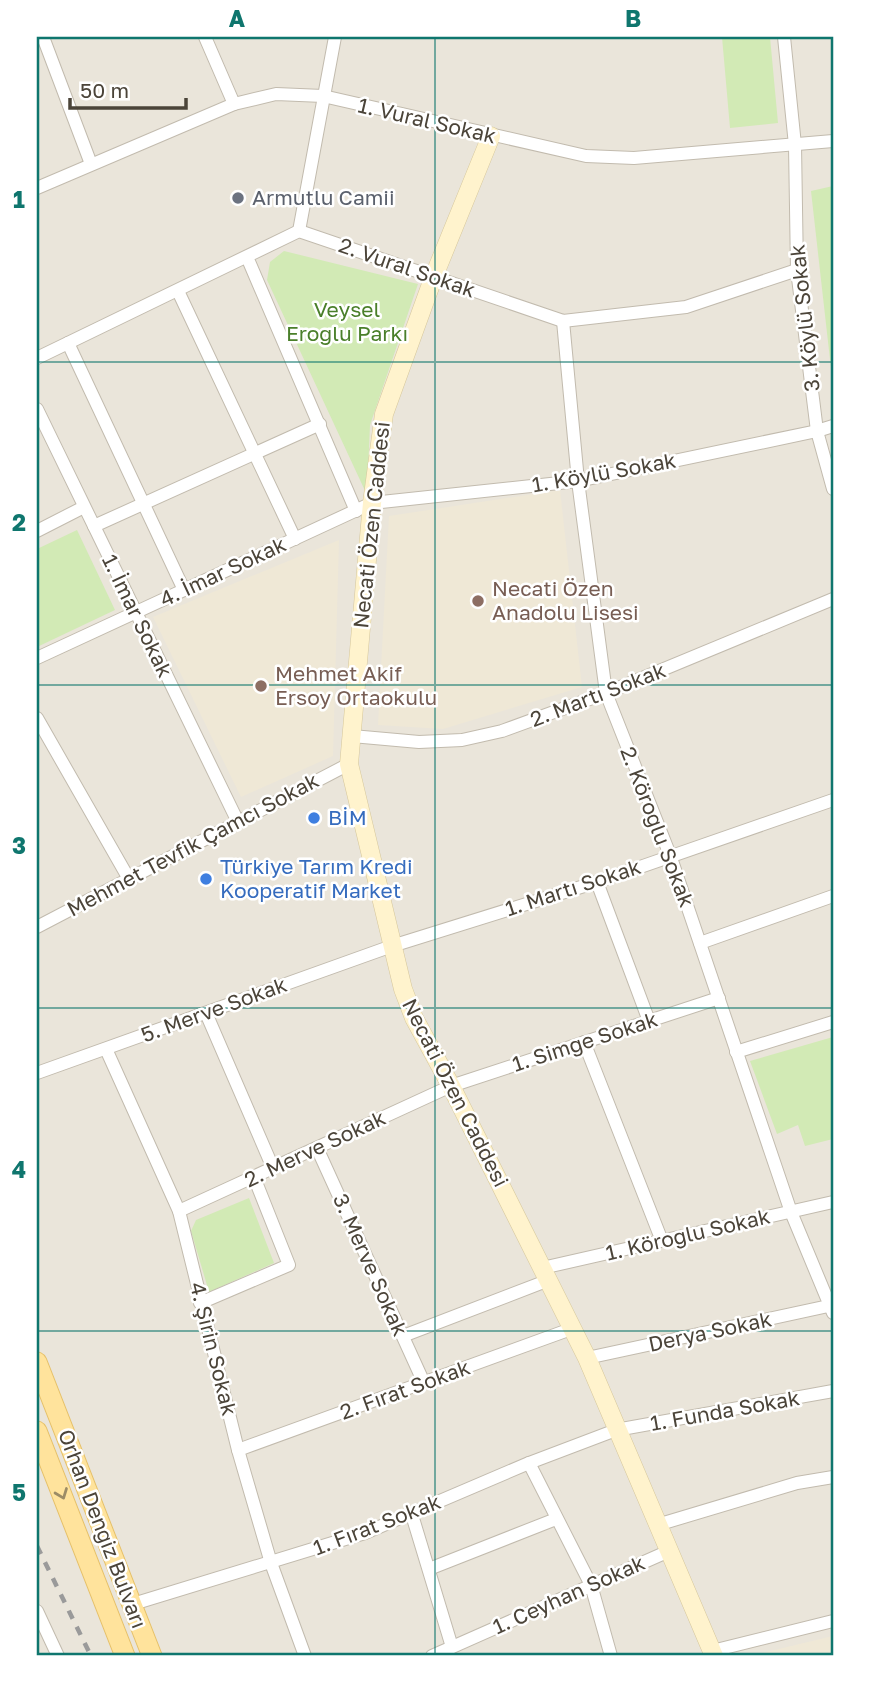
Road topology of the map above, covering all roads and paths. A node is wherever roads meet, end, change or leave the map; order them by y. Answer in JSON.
{"nodes":[{"id":1,"x":43,"y":37,"type":"edge"},
{"id":2,"x":205,"y":37,"type":"edge"},
{"id":3,"x":335,"y":37,"type":"edge"},
{"id":4,"x":784,"y":37,"type":"edge"},
{"id":5,"x":323,"y":96,"type":"junction"},
{"id":6,"x":234,"y":104,"type":"junction"},
{"id":7,"x":491,"y":136,"type":"junction"},
{"id":8,"x":833,"y":141,"type":"edge"},
{"id":9,"x":795,"y":145,"type":"junction"},
{"id":10,"x":91,"y":164,"type":"junction"},
{"id":11,"x":37,"y":188,"type":"edge"},
{"id":12,"x":299,"y":231,"type":"junction"},
{"id":13,"x":247,"y":257,"type":"junction"},
{"id":14,"x":797,"y":270,"type":"junction"},
{"id":15,"x":435,"y":276,"type":"junction"},
{"id":16,"x":178,"y":291,"type":"junction"},
{"id":17,"x":563,"y":321,"type":"junction"},
{"id":18,"x":68,"y":343,"type":"junction"},
{"id":19,"x":37,"y":358,"type":"edge"},
{"id":20,"x":37,"y":410,"type":"edge"},
{"id":21,"x":320,"y":424,"type":"junction"},
{"id":22,"x":833,"y":425,"type":"edge"},
{"id":23,"x":817,"y":431,"type":"junction"},
{"id":24,"x":254,"y":453,"type":"junction"},
{"id":25,"x":578,"y":481,"type":"junction"},
{"id":26,"x":833,"y":489,"type":"edge"},
{"id":27,"x":144,"y":504,"type":"junction"},
{"id":28,"x":84,"y":506,"type":"junction"},
{"id":29,"x":364,"y":507,"type":"junction"},
{"id":30,"x":94,"y":526,"type":"junction"},
{"id":31,"x":37,"y":531,"type":"edge"},
{"id":32,"x":295,"y":539,"type":"junction"},
{"id":33,"x":184,"y":590,"type":"junction"},
{"id":34,"x":833,"y":599,"type":"edge"},
{"id":35,"x":136,"y":612,"type":"junction"},
{"id":36,"x":37,"y":657,"type":"edge"},
{"id":37,"x":606,"y":693,"type":"junction"},
{"id":38,"x":37,"y":718,"type":"edge"},
{"id":39,"x":352,"y":736,"type":"junction"},
{"id":40,"x":349,"y":764,"type":"junction"},
{"id":41,"x":833,"y":800,"type":"edge"},
{"id":42,"x":238,"y":822,"type":"junction"},
{"id":43,"x":670,"y":855,"type":"junction"},
{"id":44,"x":129,"y":879,"type":"junction"},
{"id":45,"x":597,"y":882,"type":"junction"},
{"id":46,"x":833,"y":896,"type":"edge"},
{"id":47,"x":37,"y":927,"type":"edge"},
{"id":48,"x":701,"y":943,"type":"junction"},
{"id":49,"x":392,"y":946,"type":"junction"},
{"id":50,"x":719,"y":998,"type":"junction"},
{"id":51,"x":206,"y":1013,"type":"junction"},
{"id":52,"x":649,"y":1021,"type":"junction"},
{"id":53,"x":833,"y":1022,"type":"edge"},
{"id":54,"x":584,"y":1042,"type":"junction"},
{"id":55,"x":106,"y":1049,"type":"junction"},
{"id":56,"x":736,"y":1052,"type":"junction"},
{"id":57,"x":37,"y":1073,"type":"edge"},
{"id":58,"x":451,"y":1086,"type":"junction"},
{"id":59,"x":317,"y":1148,"type":"junction"},
{"id":60,"x":274,"y":1168,"type":"junction"},
{"id":61,"x":254,"y":1177,"type":"junction"},
{"id":62,"x":833,"y":1202,"type":"edge"},
{"id":63,"x":179,"y":1211,"type":"junction"},
{"id":64,"x":791,"y":1212,"type":"junction"},
{"id":65,"x":662,"y":1241,"type":"junction"},
{"id":66,"x":545,"y":1274,"type":"junction"},
{"id":67,"x":200,"y":1303,"type":"junction"},
{"id":68,"x":832,"y":1308,"type":"edge"},
{"id":69,"x":572,"y":1329,"type":"junction"},
{"id":70,"x":402,"y":1336,"type":"junction"},
{"id":71,"x":587,"y":1358,"type":"junction"},
{"id":72,"x":37,"y":1362,"type":"edge"},
{"id":73,"x":424,"y":1383,"type":"junction"},
{"id":74,"x":833,"y":1391,"type":"edge"},
{"id":75,"x":617,"y":1430,"type":"junction"},
{"id":76,"x":37,"y":1431,"type":"edge"},
{"id":77,"x":238,"y":1450,"type":"junction"},
{"id":78,"x":530,"y":1463,"type":"junction"},
{"id":79,"x":833,"y":1477,"type":"edge"},
{"id":80,"x":412,"y":1515,"type":"junction"},
{"id":81,"x":556,"y":1519,"type":"junction"},
{"id":82,"x":657,"y":1525,"type":"junction"},
{"id":83,"x":669,"y":1551,"type":"junction"},
{"id":84,"x":271,"y":1563,"type":"junction"},
{"id":85,"x":429,"y":1569,"type":"junction"},
{"id":86,"x":591,"y":1585,"type":"junction"},
{"id":87,"x":132,"y":1604,"type":"junction"},
{"id":88,"x":37,"y":1611,"type":"edge"},
{"id":89,"x":833,"y":1622,"type":"edge"},
{"id":90,"x":452,"y":1647,"type":"junction"},
{"id":91,"x":713,"y":1653,"type":"edge"},
{"id":92,"x":58,"y":1656,"type":"edge"},
{"id":93,"x":125,"y":1656,"type":"edge"},
{"id":94,"x":152,"y":1656,"type":"edge"},
{"id":95,"x":305,"y":1656,"type":"edge"},
{"id":96,"x":432,"y":1656,"type":"edge"},
{"id":97,"x":611,"y":1656,"type":"edge"}],
"edges":[{"from":1,"to":10,"type":"street"},
{"from":2,"to":6,"type":"street"},
{"from":3,"to":5,"type":"street"},
{"from":4,"to":9,"type":"street","name":"3. Köylü Sokak"},
{"from":5,"to":6,"type":"street","name":"1. Vural Sokak"},
{"from":5,"to":7,"type":"street","name":"1. Vural Sokak"},
{"from":5,"to":12,"type":"street"},
{"from":6,"to":10,"type":"street","name":"1. Vural Sokak"},
{"from":7,"to":9,"type":"street","name":"1. Vural Sokak"},
{"from":7,"to":15,"type":"street","name":"Necati Özen Caddesi"},
{"from":8,"to":9,"type":"street","name":"1. Vural Sokak"},
{"from":9,"to":14,"type":"street","name":"3. Köylü Sokak"},
{"from":10,"to":11,"type":"street","name":"1. Vural Sokak"},
{"from":12,"to":13,"type":"street"},
{"from":12,"to":15,"type":"street","name":"2. Vural Sokak"},
{"from":13,"to":16,"type":"street"},
{"from":13,"to":21,"type":"street"},
{"from":14,"to":17,"type":"street","name":"2. Vural Sokak"},
{"from":14,"to":23,"type":"street","name":"3. Köylü Sokak"},
{"from":15,"to":17,"type":"street","name":"2. Vural Sokak"},
{"from":15,"to":29,"type":"street","name":"Necati Özen Caddesi"},
{"from":16,"to":18,"type":"street"},
{"from":16,"to":24,"type":"street"},
{"from":17,"to":25,"type":"street","name":"2. Köroğlu Sokak"},
{"from":18,"to":19,"type":"street"},
{"from":18,"to":27,"type":"street"},
{"from":20,"to":28,"type":"street","name":"1. İmar Sokak"},
{"from":21,"to":24,"type":"street"},
{"from":21,"to":29,"type":"street"},
{"from":22,"to":23,"type":"street","name":"1. Köylü Sokak"},
{"from":23,"to":25,"type":"street","name":"1. Köylü Sokak"},
{"from":23,"to":26,"type":"street","name":"3. Köylü Sokak"},
{"from":24,"to":27,"type":"street"},
{"from":24,"to":32,"type":"street"},
{"from":25,"to":29,"type":"street","name":"1. Köylü Sokak"},
{"from":25,"to":37,"type":"street","name":"2. Köroğlu Sokak"},
{"from":27,"to":30,"type":"street"},
{"from":27,"to":33,"type":"street"},
{"from":28,"to":30,"type":"street","name":"1. İmar Sokak"},
{"from":28,"to":31,"type":"street"},
{"from":29,"to":32,"type":"street","name":"4. İmar Sokak"},
{"from":29,"to":39,"type":"street","name":"Necati Özen Caddesi"},
{"from":30,"to":35,"type":"street","name":"1. İmar Sokak"},
{"from":32,"to":33,"type":"street","name":"4. İmar Sokak"},
{"from":33,"to":35,"type":"street","name":"4. İmar Sokak"},
{"from":34,"to":37,"type":"street","name":"2. Martı Sokak"},
{"from":35,"to":36,"type":"street","name":"4. İmar Sokak"},
{"from":35,"to":42,"type":"street","name":"1. İmar Sokak"},
{"from":37,"to":39,"type":"street","name":"2. Martı Sokak"},
{"from":37,"to":43,"type":"street","name":"2. Köroğlu Sokak"},
{"from":38,"to":44,"type":"street"},
{"from":39,"to":40,"type":"street","name":"Necati Özen Caddesi"},
{"from":40,"to":42,"type":"street","name":"Mehmet Tevfik Çamcı Sokak"},
{"from":40,"to":49,"type":"street","name":"Necati Özen Caddesi"},
{"from":41,"to":43,"type":"street","name":"1. Martı Sokak"},
{"from":42,"to":44,"type":"street","name":"Mehmet Tevfik Çamcı Sokak"},
{"from":43,"to":45,"type":"street","name":"1. Martı Sokak"},
{"from":43,"to":48,"type":"street","name":"2. Köroğlu Sokak"},
{"from":44,"to":47,"type":"street","name":"Mehmet Tevfik Çamcı Sokak"},
{"from":45,"to":49,"type":"street","name":"1. Martı Sokak"},
{"from":45,"to":52,"type":"street"},
{"from":46,"to":48,"type":"street"},
{"from":48,"to":50,"type":"street","name":"2. Köroğlu Sokak"},
{"from":49,"to":51,"type":"street","name":"5. Merve Sokak"},
{"from":49,"to":58,"type":"street","name":"Necati Özen Caddesi"},
{"from":50,"to":52,"type":"street","name":"1. Simge Sokak"},
{"from":50,"to":56,"type":"street","name":"2. Köroğlu Sokak"},
{"from":51,"to":55,"type":"street","name":"5. Merve Sokak"},
{"from":51,"to":60,"type":"street"},
{"from":52,"to":54,"type":"street","name":"1. Simge Sokak"},
{"from":53,"to":56,"type":"street"},
{"from":54,"to":58,"type":"street","name":"1. Simge Sokak"},
{"from":54,"to":65,"type":"street"},
{"from":55,"to":57,"type":"street","name":"5. Merve Sokak"},
{"from":55,"to":63,"type":"street","name":"4. Şirin Sokak"},
{"from":56,"to":64,"type":"street","name":"2. Köroğlu Sokak"},
{"from":58,"to":59,"type":"street","name":"2. Merve Sokak"},
{"from":58,"to":66,"type":"street","name":"Necati Özen Caddesi"},
{"from":59,"to":60,"type":"street","name":"2. Merve Sokak"},
{"from":59,"to":70,"type":"street","name":"3. Merve Sokak"},
{"from":60,"to":61,"type":"street","name":"2. Merve Sokak"},
{"from":61,"to":63,"type":"street","name":"2. Merve Sokak"},
{"from":61,"to":67,"type":"street"},
{"from":62,"to":64,"type":"street","name":"1. Köroğlu Sokak"},
{"from":63,"to":67,"type":"street","name":"4. Şirin Sokak"},
{"from":64,"to":65,"type":"street","name":"1. Köroğlu Sokak"},
{"from":64,"to":68,"type":"street","name":"2. Köroğlu Sokak"},
{"from":65,"to":66,"type":"street","name":"1. Köroğlu Sokak"},
{"from":66,"to":69,"type":"street","name":"Necati Özen Caddesi"},
{"from":66,"to":70,"type":"street","name":"1. Köroğlu Sokak"},
{"from":67,"to":77,"type":"street","name":"4. Şirin Sokak"},
{"from":68,"to":71,"type":"street","name":"Derya Sokak"},
{"from":69,"to":71,"type":"street","name":"Necati Özen Caddesi"},
{"from":69,"to":73,"type":"street","name":"2. Fırat Sokak"},
{"from":70,"to":73,"type":"street","name":"3. Merve Sokak"},
{"from":71,"to":75,"type":"street","name":"Necati Özen Caddesi"},
{"from":72,"to":87,"type":"main road","name":"Orhan Dengiz Bulvarı"},
{"from":73,"to":77,"type":"street","name":"2. Fırat Sokak"},
{"from":74,"to":75,"type":"street","name":"1. Funda Sokak"},
{"from":75,"to":78,"type":"street","name":"1. Fırat Sokak"},
{"from":75,"to":82,"type":"street","name":"Necati Özen Caddesi"},
{"from":76,"to":93,"type":"main road","name":"Orhan Dengiz Bulvarı","one_way":true},
{"from":77,"to":84,"type":"street","name":"4. Şirin Sokak"},
{"from":78,"to":80,"type":"street","name":"1. Fırat Sokak"},
{"from":78,"to":81,"type":"street"},
{"from":79,"to":82,"type":"street"},
{"from":80,"to":84,"type":"street","name":"1. Fırat Sokak"},
{"from":80,"to":85,"type":"street"},
{"from":81,"to":85,"type":"street"},
{"from":81,"to":86,"type":"street"},
{"from":82,"to":83,"type":"street","name":"Necati Özen Caddesi"},
{"from":83,"to":86,"type":"street","name":"1. Ceyhan Sokak"},
{"from":83,"to":91,"type":"street","name":"Necati Özen Caddesi"},
{"from":84,"to":87,"type":"street","name":"1. Fırat Sokak"},
{"from":84,"to":95,"type":"street","name":"4. Şirin Sokak"},
{"from":85,"to":90,"type":"street"},
{"from":86,"to":90,"type":"street","name":"1. Ceyhan Sokak"},
{"from":86,"to":97,"type":"street"},
{"from":87,"to":94,"type":"main road","name":"Orhan Dengiz Bulvarı"},
{"from":88,"to":92,"type":"street"},
{"from":89,"to":91,"type":"street"},
{"from":90,"to":96,"type":"street","name":"1. Ceyhan Sokak"}]}
